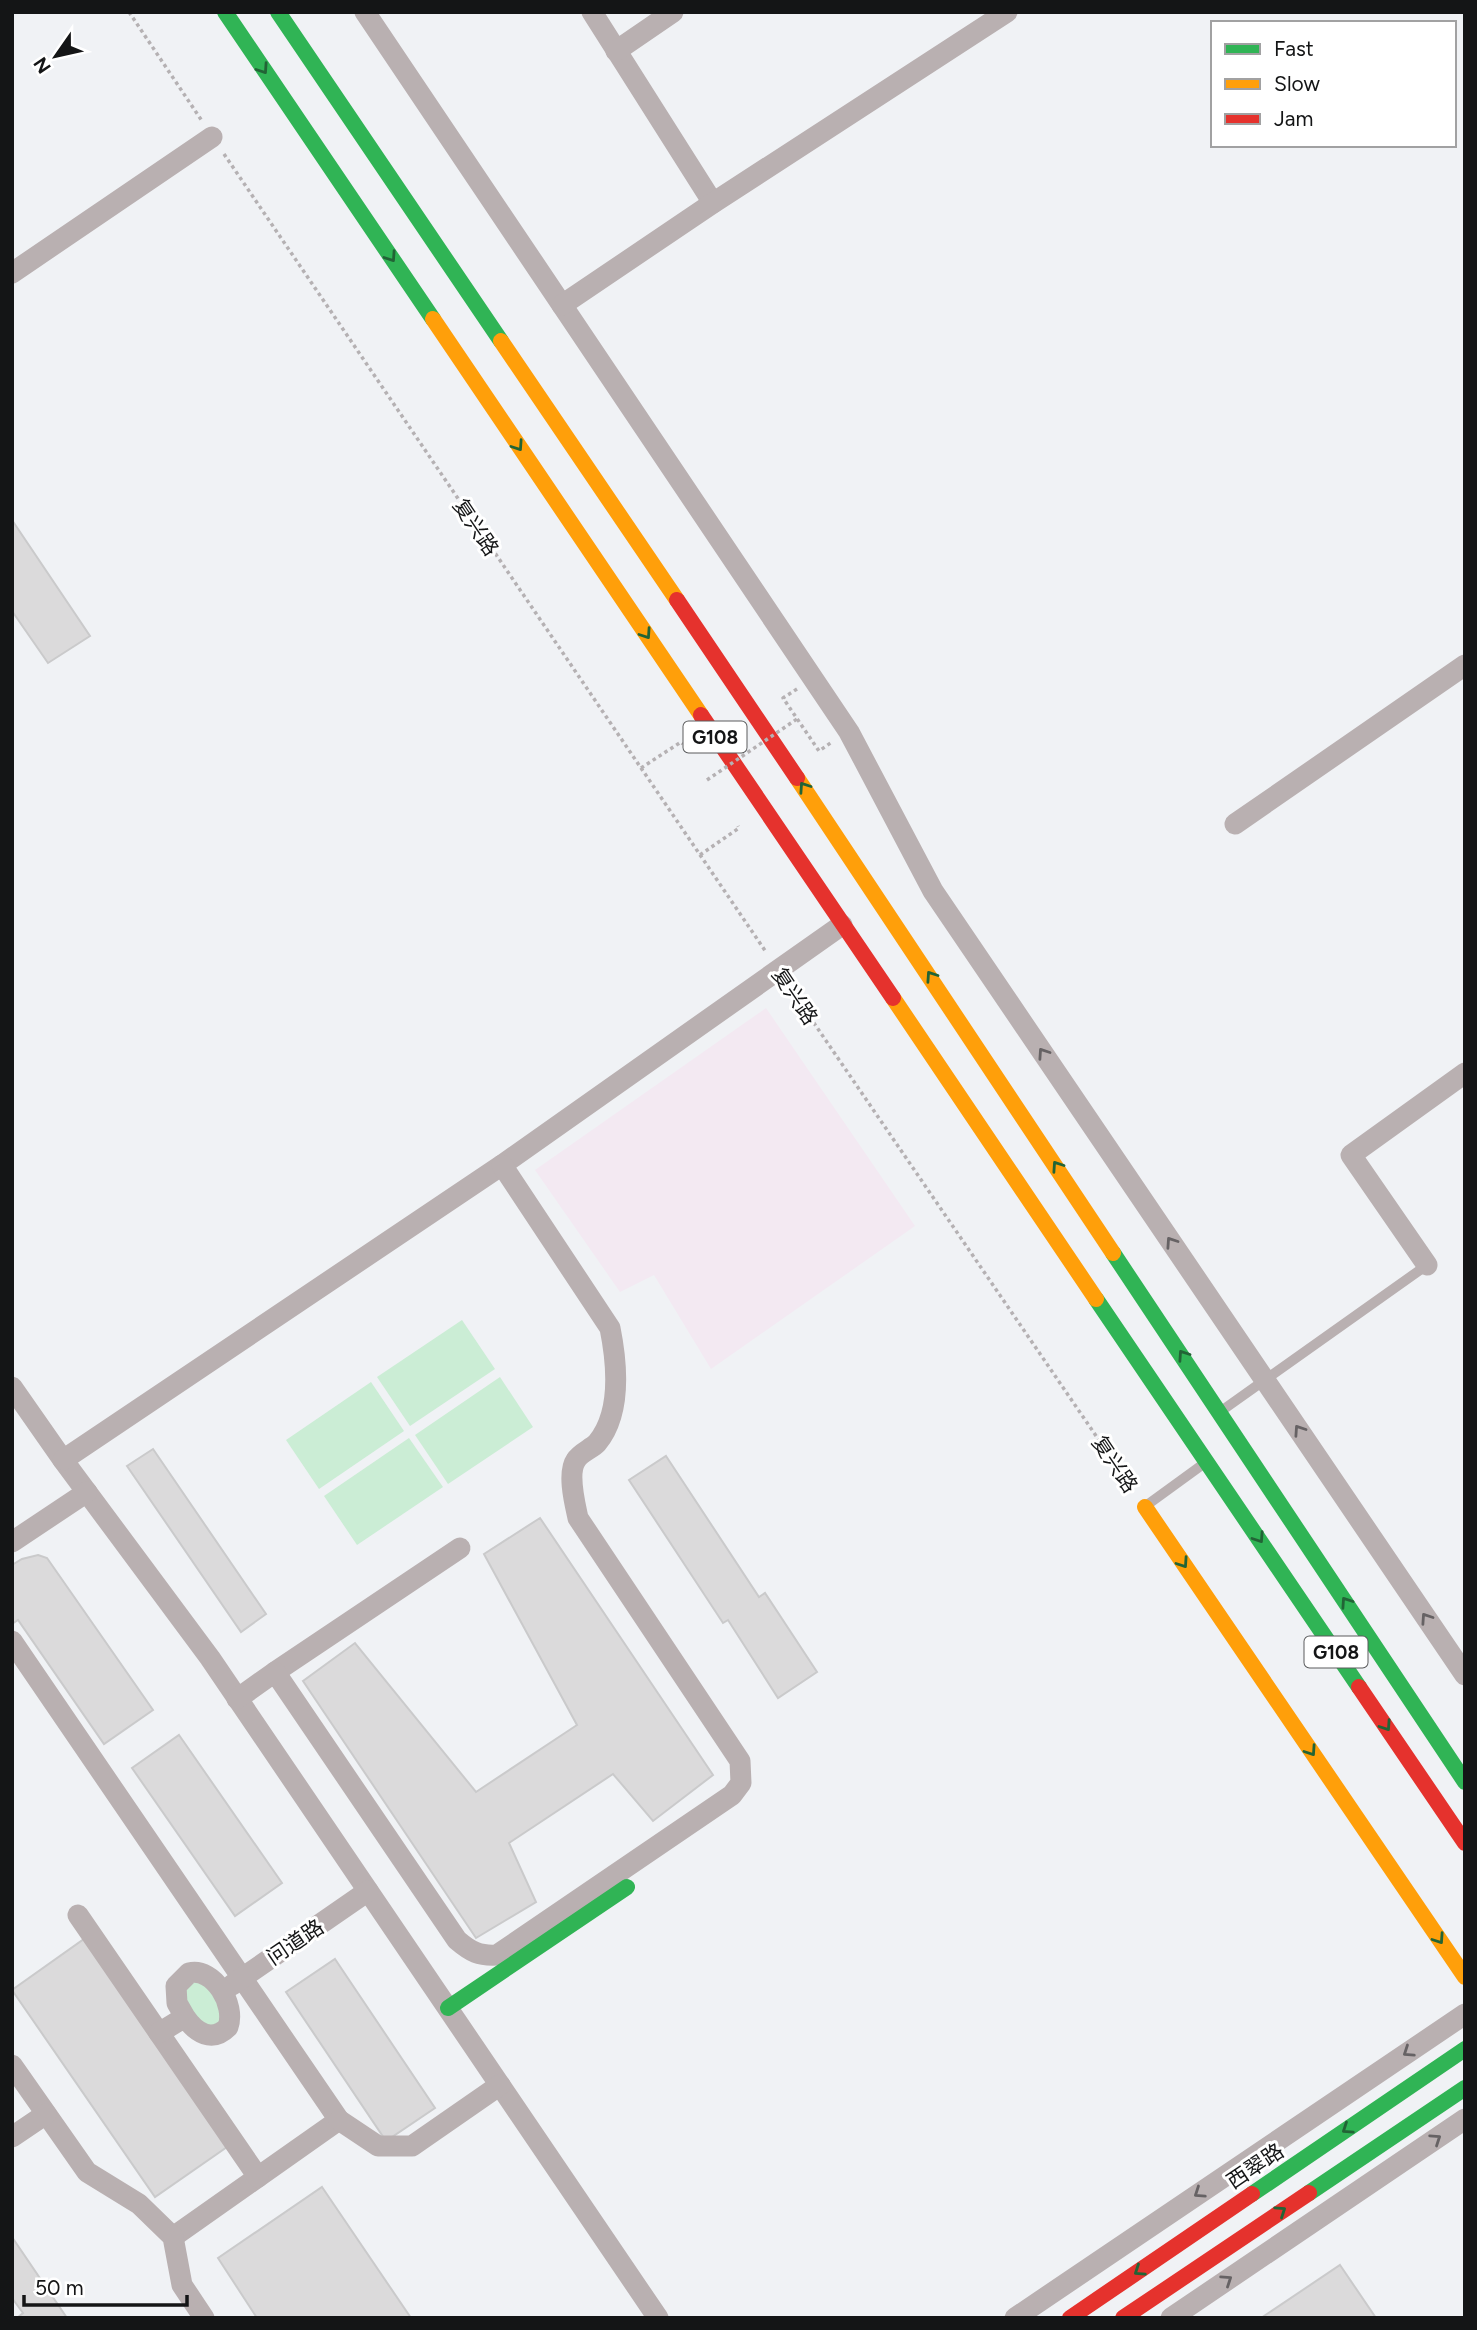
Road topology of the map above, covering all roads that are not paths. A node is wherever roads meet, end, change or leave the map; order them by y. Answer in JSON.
{"nodes":[{"id":1,"x":225,"y":12,"type":"edge"},
{"id":2,"x":278,"y":12,"type":"edge"},
{"id":3,"x":365,"y":12,"type":"edge"},
{"id":4,"x":592,"y":12,"type":"edge"},
{"id":5,"x":673,"y":12,"type":"edge"},
{"id":6,"x":1007,"y":12,"type":"edge"},
{"id":7,"x":616,"y":51,"type":"junction"},
{"id":8,"x":212,"y":137,"type":"road end"},
{"id":9,"x":713,"y":203,"type":"junction"},
{"id":10,"x":12,"y":273,"type":"edge"},
{"id":11,"x":562,"y":305,"type":"junction"},
{"id":12,"x":1465,"y":665,"type":"edge"},
{"id":13,"x":1235,"y":824,"type":"dead end"},
{"id":14,"x":842,"y":925,"type":"junction"},
{"id":15,"x":1465,"y":1073,"type":"edge"},
{"id":16,"x":502,"y":1165,"type":"junction"},
{"id":17,"x":1427,"y":1265,"type":"joint"},
{"id":18,"x":1265,"y":1380,"type":"junction"},
{"id":19,"x":12,"y":1387,"type":"edge"},
{"id":20,"x":1219,"y":1418,"type":"junction"},
{"id":21,"x":1207,"y":1456,"type":"junction"},
{"id":22,"x":62,"y":1460,"type":"junction"},
{"id":23,"x":88,"y":1492,"type":"junction"},
{"id":24,"x":1145,"y":1507,"type":"joint"},
{"id":25,"x":12,"y":1542,"type":"edge"},
{"id":26,"x":460,"y":1548,"type":"dead end"},
{"id":27,"x":12,"y":1641,"type":"edge"},
{"id":28,"x":275,"y":1672,"type":"junction"},
{"id":29,"x":1465,"y":1675,"type":"edge"},
{"id":30,"x":237,"y":1699,"type":"junction"},
{"id":31,"x":1465,"y":1782,"type":"edge"},
{"id":32,"x":1465,"y":1843,"type":"edge"},
{"id":33,"x":628,"y":1887,"type":"dead end"},
{"id":34,"x":368,"y":1891,"type":"junction"},
{"id":35,"x":78,"y":1915,"type":"dead end"},
{"id":36,"x":1465,"y":1977,"type":"edge"},
{"id":37,"x":242,"y":1978,"type":"junction"},
{"id":38,"x":221,"y":1992,"type":"junction"},
{"id":39,"x":448,"y":2008,"type":"junction"},
{"id":40,"x":1465,"y":2014,"type":"edge"},
{"id":41,"x":184,"y":2017,"type":"junction"},
{"id":42,"x":159,"y":2034,"type":"junction"},
{"id":43,"x":1465,"y":2049,"type":"edge"},
{"id":44,"x":12,"y":2065,"type":"edge"},
{"id":45,"x":500,"y":2085,"type":"junction"},
{"id":46,"x":1465,"y":2088,"type":"edge"},
{"id":47,"x":46,"y":2114,"type":"junction"},
{"id":48,"x":1465,"y":2119,"type":"edge"},
{"id":49,"x":339,"y":2120,"type":"junction"},
{"id":50,"x":12,"y":2137,"type":"edge"},
{"id":51,"x":258,"y":2177,"type":"junction"},
{"id":52,"x":173,"y":2237,"type":"junction"},
{"id":53,"x":204,"y":2318,"type":"edge"},
{"id":54,"x":658,"y":2318,"type":"edge"},
{"id":55,"x":1015,"y":2318,"type":"edge"},
{"id":56,"x":1070,"y":2318,"type":"edge"},
{"id":57,"x":1123,"y":2318,"type":"edge"},
{"id":58,"x":1171,"y":2318,"type":"edge"}],
"edges":[{"from":1,"to":14,"type":"main road","number":"G108","one_way":true},
{"from":20,"to":2,"type":"main road","number":"G108","one_way":true},
{"from":3,"to":11,"type":"street"},
{"from":4,"to":7,"type":"street"},
{"from":5,"to":7,"type":"street"},
{"from":6,"to":9,"type":"street"},
{"from":7,"to":9,"type":"street"},
{"from":8,"to":10,"type":"street"},
{"from":9,"to":11,"type":"street"},
{"from":18,"to":11,"type":"street","one_way":true},
{"from":12,"to":13,"type":"street"},
{"from":14,"to":16,"type":"street"},
{"from":14,"to":21,"type":"main road","number":"G108"},
{"from":15,"to":17,"type":"street"},
{"from":16,"to":22,"type":"street"},
{"from":16,"to":28,"type":"street"},
{"from":17,"to":18,"type":"lane"},
{"from":18,"to":20,"type":"lane"},
{"from":29,"to":18,"type":"street","one_way":true},
{"from":19,"to":22,"type":"street"},
{"from":31,"to":20,"type":"main road","number":"G108","one_way":true},
{"from":21,"to":24,"type":"lane"},
{"from":21,"to":32,"type":"main road","number":"G108","one_way":true},
{"from":22,"to":23,"type":"street"},
{"from":23,"to":25,"type":"street"},
{"from":23,"to":30,"type":"street"},
{"from":24,"to":36,"type":"main road","name":"复兴路","one_way":true},
{"from":26,"to":28,"type":"street"},
{"from":27,"to":37,"type":"street"},
{"from":28,"to":30,"type":"street"},
{"from":30,"to":34,"type":"street"},
{"from":33,"to":39,"type":"main road"},
{"from":34,"to":37,"type":"street","name":"问道路"},
{"from":34,"to":39,"type":"street"},
{"from":35,"to":42,"type":"street"},
{"from":37,"to":38,"type":"street","name":"问道路"},
{"from":37,"to":49,"type":"street"},
{"from":38,"to":41,"type":"street"},
{"from":38,"to":41,"type":"street"},
{"from":39,"to":45,"type":"street"},
{"from":40,"to":55,"type":"street","one_way":true},
{"from":41,"to":42,"type":"street"},
{"from":42,"to":51,"type":"street"},
{"from":43,"to":56,"type":"main road","name":"西翠路","one_way":true},
{"from":44,"to":47,"type":"street"},
{"from":45,"to":49,"type":"street"},
{"from":45,"to":54,"type":"street"},
{"from":57,"to":46,"type":"main road","one_way":true},
{"from":47,"to":50,"type":"street"},
{"from":47,"to":52,"type":"street"},
{"from":58,"to":48,"type":"street","one_way":true},
{"from":49,"to":51,"type":"street"},
{"from":51,"to":52,"type":"street"},
{"from":52,"to":53,"type":"street"}]}
